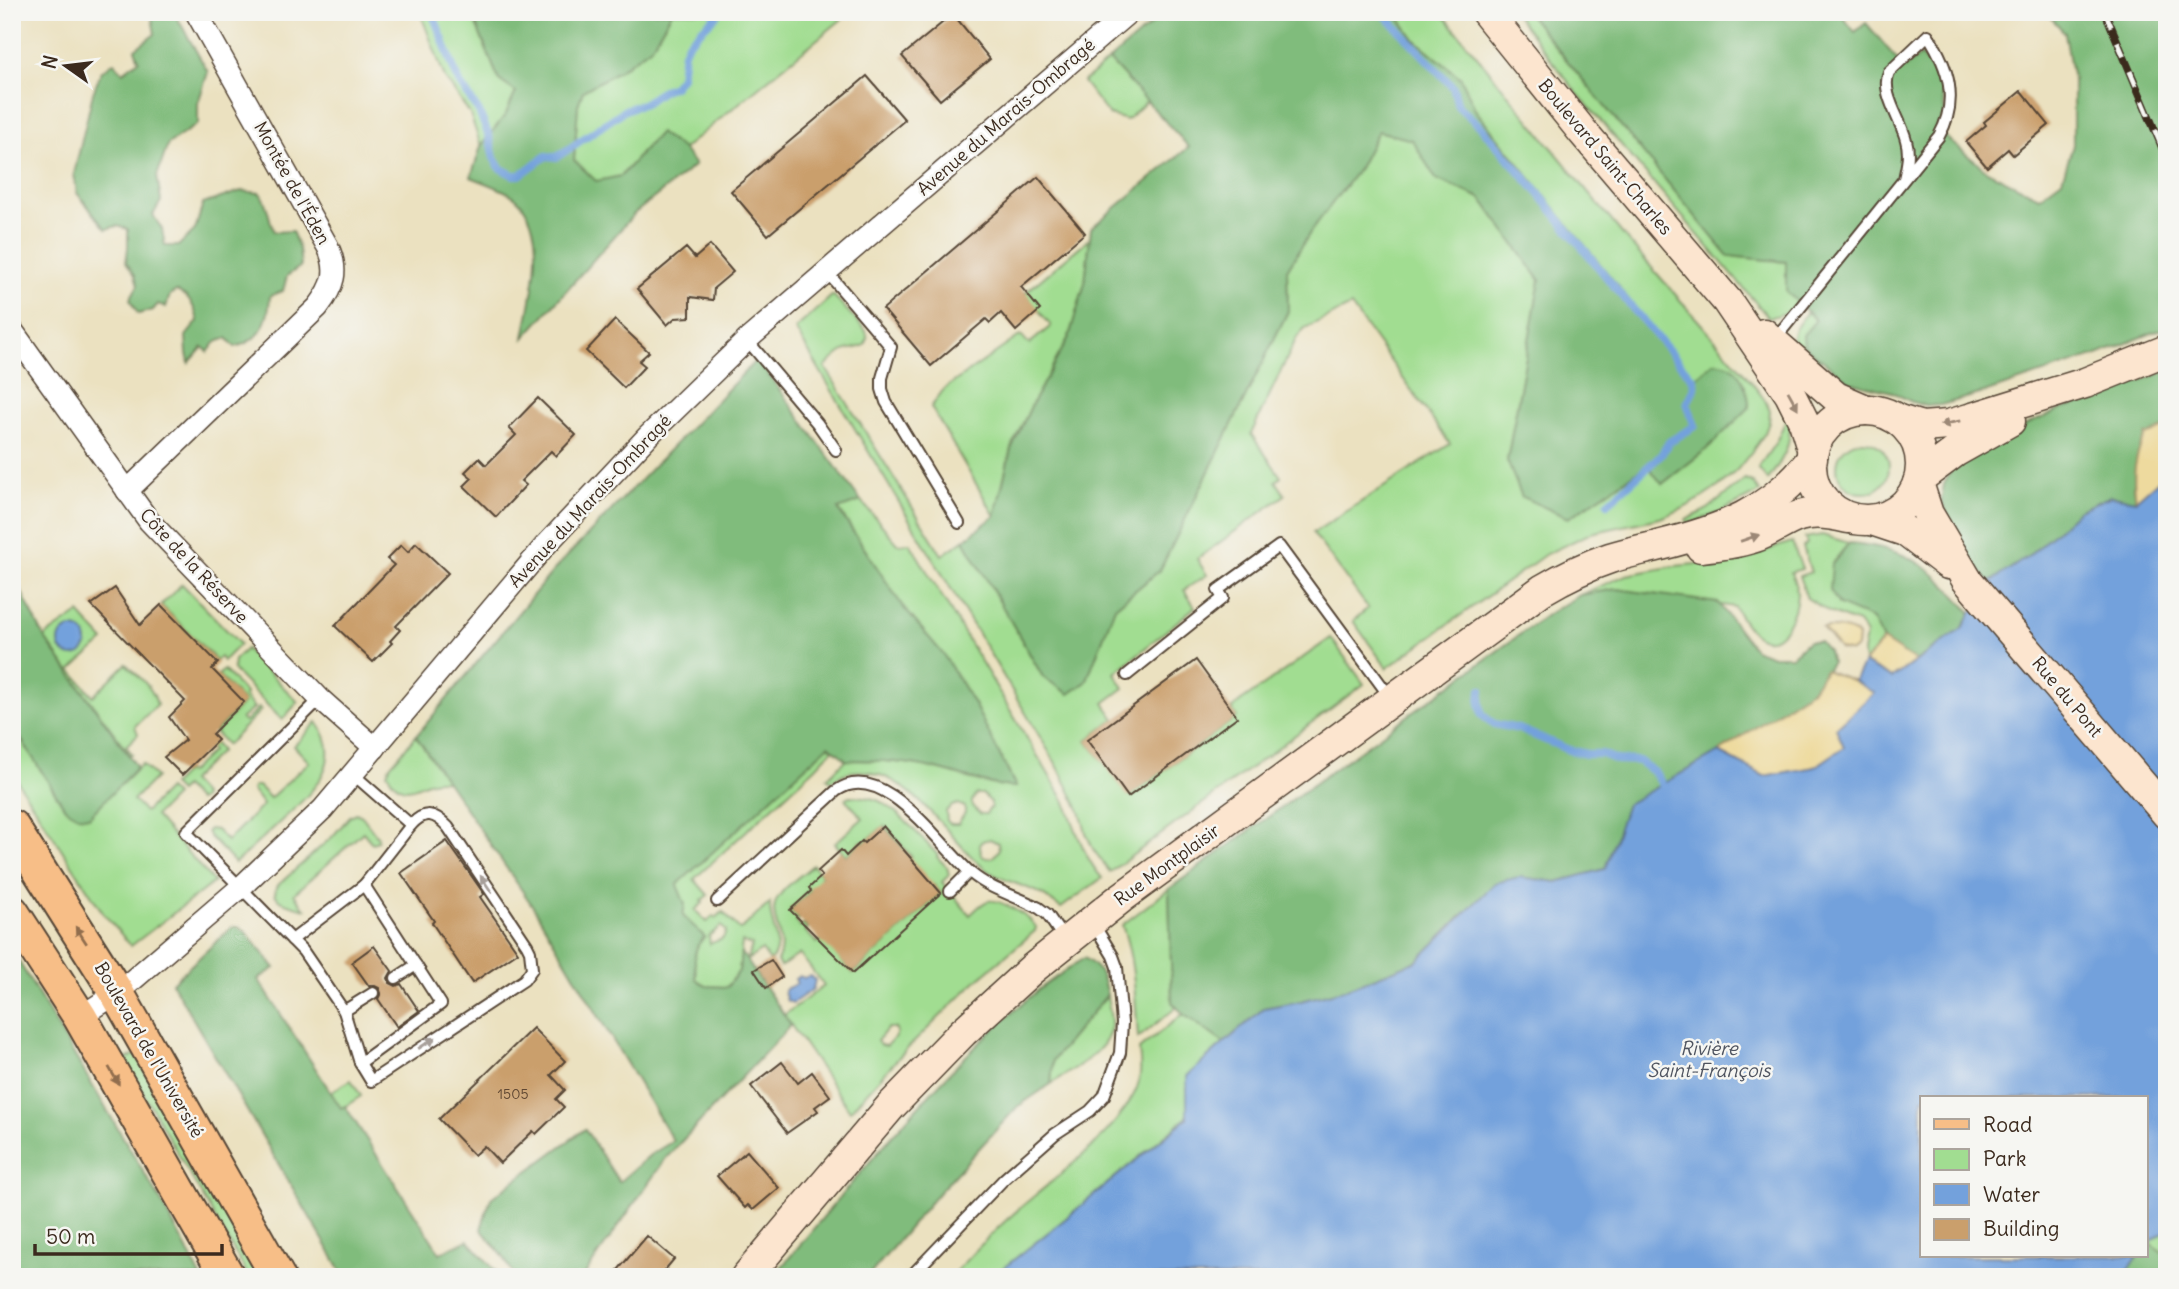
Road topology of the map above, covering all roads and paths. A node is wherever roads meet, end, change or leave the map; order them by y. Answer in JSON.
{"nodes":[{"id":1,"x":196,"y":12,"type":"edge"},
{"id":2,"x":1129,"y":12,"type":"edge"},
{"id":3,"x":1486,"y":12,"type":"edge"},
{"id":4,"x":1904,"y":179,"type":"junction"},
{"id":5,"x":825,"y":271,"type":"junction"},
{"id":6,"x":12,"y":330,"type":"edge"},
{"id":7,"x":747,"y":340,"type":"junction"},
{"id":8,"x":1768,"y":347,"type":"junction"},
{"id":9,"x":2167,"y":350,"type":"edge"},
{"id":10,"x":2085,"y":383,"type":"junction"},
{"id":11,"x":1866,"y":410,"type":"junction"},
{"id":12,"x":1899,"y":420,"type":"junction"},
{"id":13,"x":836,"y":450,"type":"dead end"},
{"id":14,"x":1813,"y":455,"type":"junction"},
{"id":15,"x":1919,"y":481,"type":"junction"},
{"id":16,"x":127,"y":491,"type":"junction"},
{"id":17,"x":1864,"y":519,"type":"junction"},
{"id":18,"x":959,"y":523,"type":"dead end"},
{"id":19,"x":1659,"y":546,"type":"junction"},
{"id":20,"x":1967,"y":580,"type":"junction"},
{"id":21,"x":1127,"y":675,"type":"dead end"},
{"id":22,"x":320,"y":699,"type":"junction"},
{"id":23,"x":1392,"y":699,"type":"junction"},
{"id":24,"x":375,"y":748,"type":"junction"},
{"id":25,"x":354,"y":775,"type":"junction"},
{"id":26,"x":2167,"y":814,"type":"edge"},
{"id":27,"x":411,"y":825,"type":"junction"},
{"id":28,"x":12,"y":827,"type":"edge"},
{"id":29,"x":970,"y":872,"type":"junction"},
{"id":30,"x":364,"y":885,"type":"junction"},
{"id":31,"x":240,"y":888,"type":"junction"},
{"id":32,"x":950,"y":891,"type":"dead end"},
{"id":33,"x":717,"y":901,"type":"dead end"},
{"id":34,"x":12,"y":912,"type":"edge"},
{"id":35,"x":1092,"y":920,"type":"junction"},
{"id":36,"x":292,"y":940,"type":"junction"},
{"id":37,"x":1066,"y":941,"type":"junction"},
{"id":38,"x":416,"y":965,"type":"junction"},
{"id":39,"x":396,"y":978,"type":"dead end"},
{"id":40,"x":117,"y":993,"type":"junction"},
{"id":41,"x":373,"y":993,"type":"dead end"},
{"id":42,"x":344,"y":1011,"type":"junction"},
{"id":43,"x":80,"y":1017,"type":"junction"},
{"id":44,"x":360,"y":1063,"type":"junction"},
{"id":45,"x":228,"y":1277,"type":"edge"},
{"id":46,"x":278,"y":1277,"type":"edge"},
{"id":47,"x":746,"y":1277,"type":"edge"},
{"id":48,"x":910,"y":1277,"type":"edge"}],
"edges":[{"from":1,"to":16,"type":"street","name":"Montée de l'Éden"},
{"from":2,"to":5,"type":"street","name":"Avenue du Marais-Ombragé"},
{"from":3,"to":8,"type":"street","name":"Boulevard Saint-Charles"},
{"from":4,"to":4,"type":"lane"},
{"from":4,"to":8,"type":"lane"},
{"from":5,"to":7,"type":"street","name":"Avenue du Marais-Ombragé"},
{"from":5,"to":18,"type":"lane"},
{"from":6,"to":16,"type":"street","name":"Côte de la Réserve"},
{"from":7,"to":13,"type":"lane"},
{"from":7,"to":24,"type":"street","name":"Avenue du Marais-Ombragé"},
{"from":8,"to":11,"type":"street","name":"Boulevard Saint-Charles"},
{"from":8,"to":14,"type":"street","name":"Boulevard Saint-Charles","one_way":true},
{"from":9,"to":10,"type":"street"},
{"from":10,"to":12,"type":"street","one_way":true},
{"from":10,"to":15,"type":"street"},
{"from":11,"to":12,"type":"street"},
{"from":11,"to":14,"type":"street"},
{"from":12,"to":15,"type":"street"},
{"from":14,"to":17,"type":"street"},
{"from":14,"to":19,"type":"street","name":"Rue Montplaisir"},
{"from":15,"to":17,"type":"street"},
{"from":15,"to":20,"type":"street"},
{"from":16,"to":22,"type":"street","name":"Côte de la Réserve"},
{"from":19,"to":17,"type":"street","name":"Rue Montplaisir","one_way":true},
{"from":17,"to":20,"type":"street"},
{"from":19,"to":23,"type":"street","name":"Rue Montplaisir"},
{"from":20,"to":26,"type":"street","name":"Rue du Pont"},
{"from":21,"to":23,"type":"lane"},
{"from":22,"to":24,"type":"street","name":"Côte de la Réserve"},
{"from":22,"to":31,"type":"lane"},
{"from":23,"to":35,"type":"street","name":"Rue Montplaisir"},
{"from":24,"to":25,"type":"street","name":"Avenue du Marais-Ombragé"},
{"from":25,"to":27,"type":"lane"},
{"from":25,"to":31,"type":"street","name":"Avenue du Marais-Ombragé"},
{"from":27,"to":30,"type":"lane"},
{"from":44,"to":27,"type":"lane","one_way":true},
{"from":40,"to":28,"type":"main road","name":"Boulevard de l'Université","one_way":true},
{"from":29,"to":32,"type":"lane"},
{"from":29,"to":33,"type":"lane"},
{"from":29,"to":37,"type":"lane"},
{"from":30,"to":36,"type":"lane"},
{"from":30,"to":38,"type":"lane"},
{"from":31,"to":36,"type":"lane"},
{"from":31,"to":40,"type":"street","name":"Avenue du Marais-Ombragé"},
{"from":34,"to":43,"type":"main road"},
{"from":35,"to":37,"type":"street","name":"Rue Montplaisir"},
{"from":35,"to":48,"type":"lane"},
{"from":36,"to":42,"type":"lane"},
{"from":37,"to":47,"type":"street","name":"Rue Montplaisir"},
{"from":38,"to":39,"type":"lane"},
{"from":38,"to":44,"type":"lane"},
{"from":40,"to":43,"type":"street","name":"Avenue du Marais-Ombragé"},
{"from":40,"to":46,"type":"main road","name":"Boulevard de l'Université"},
{"from":41,"to":42,"type":"lane"},
{"from":42,"to":44,"type":"lane"},
{"from":43,"to":45,"type":"main road","one_way":true}]}
